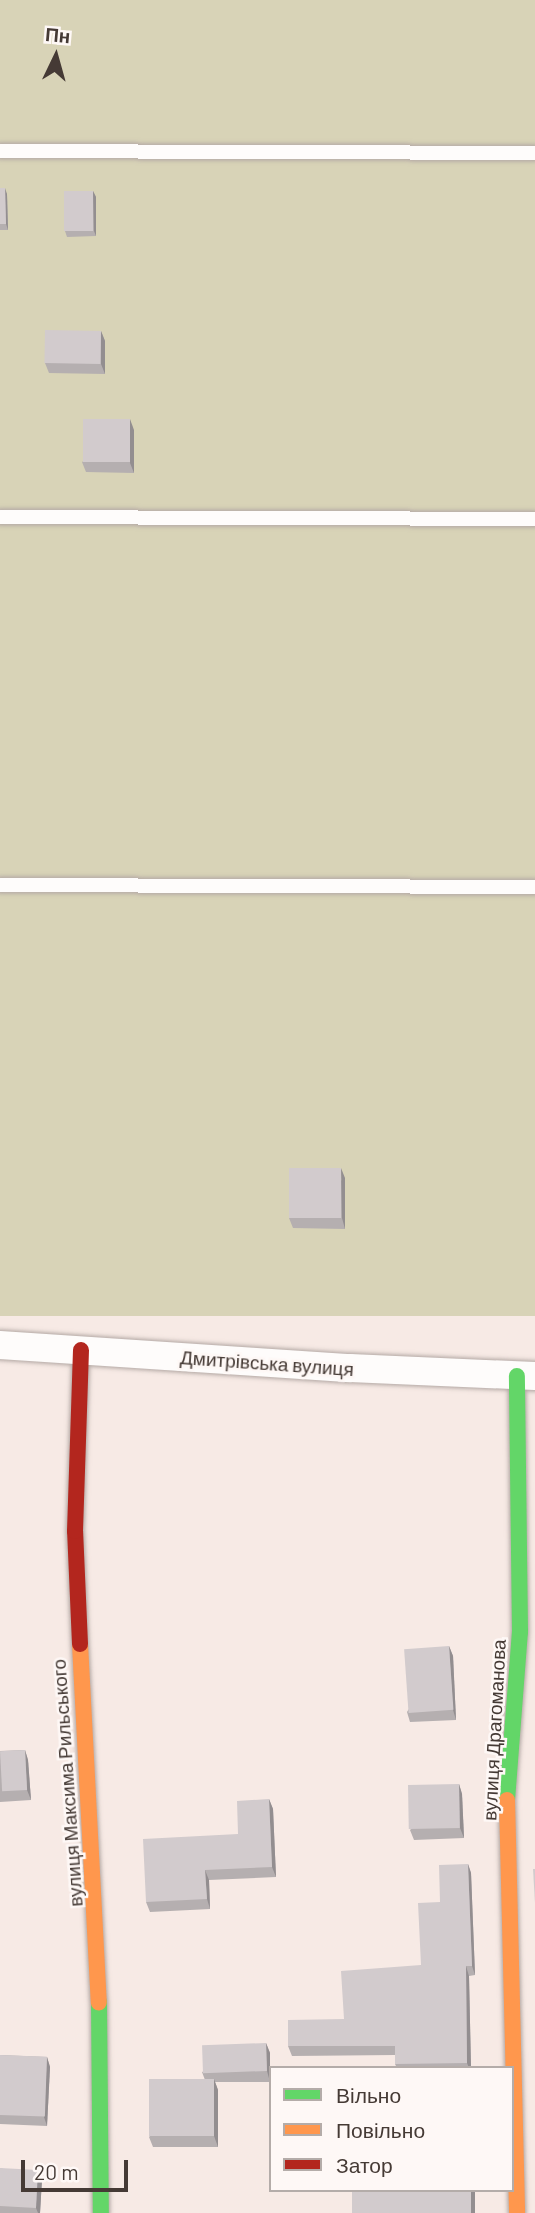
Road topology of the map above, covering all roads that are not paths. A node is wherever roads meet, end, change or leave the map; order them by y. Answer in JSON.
{"nodes":[{"id":1,"x":0,"y":151,"type":"edge"},
{"id":2,"x":535,"y":153,"type":"edge"},
{"id":3,"x":0,"y":517,"type":"edge"},
{"id":4,"x":535,"y":519,"type":"edge"},
{"id":5,"x":0,"y":885,"type":"edge"},
{"id":6,"x":535,"y":887,"type":"edge"},
{"id":7,"x":0,"y":1345,"type":"edge"},
{"id":8,"x":81,"y":1350,"type":"junction"},
{"id":9,"x":526,"y":1376,"type":"edge"},
{"id":10,"x":101,"y":2213,"type":"edge"},
{"id":11,"x":517,"y":2213,"type":"edge"}],
"edges":[{"from":1,"to":2,"type":"lane"},
{"from":3,"to":4,"type":"lane"},
{"from":5,"to":6,"type":"lane"},
{"from":7,"to":8,"type":"street","name":"Дмитрівська вулиця"},
{"from":8,"to":9,"type":"street","name":"Дмитрівська вулиця"},
{"from":8,"to":10,"type":"street","name":"вулиця Максима Рильського"},
{"from":9,"to":11,"type":"street","name":"вулиця Драгоманова"}]}
